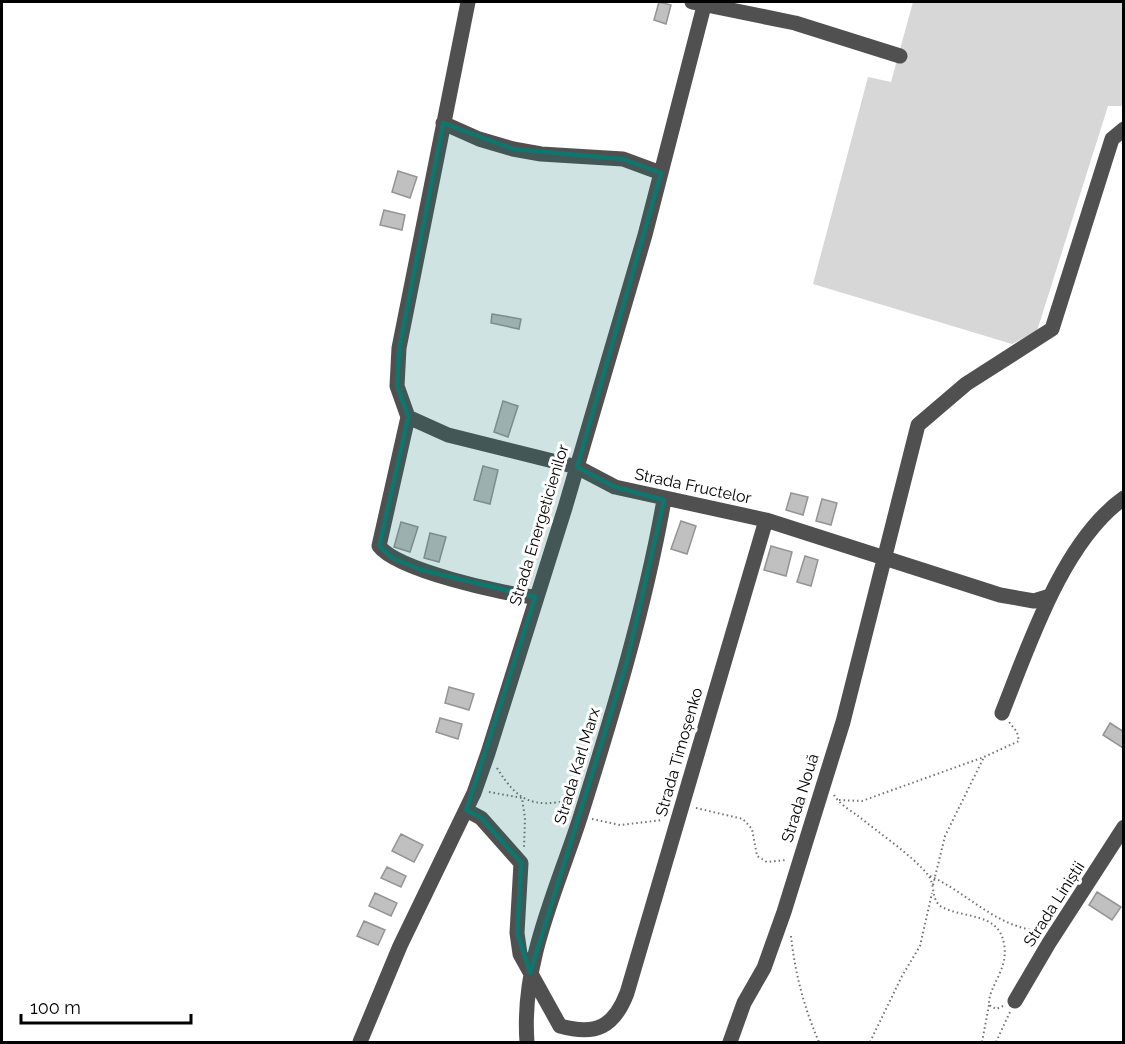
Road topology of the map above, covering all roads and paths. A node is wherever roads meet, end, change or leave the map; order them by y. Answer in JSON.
{"nodes":[{"id":1,"x":468,"y":2,"type":"edge"},
{"id":2,"x":701,"y":2,"type":"edge"},
{"id":3,"x":900,"y":56,"type":"dead end"},
{"id":4,"x":443,"y":123,"type":"junction"},
{"id":5,"x":1124,"y":129,"type":"edge"},
{"id":6,"x":661,"y":173,"type":"junction"},
{"id":7,"x":408,"y":417,"type":"junction"},
{"id":8,"x":577,"y":467,"type":"junction"},
{"id":9,"x":1124,"y":498,"type":"edge"},
{"id":10,"x":664,"y":500,"type":"junction"},
{"id":11,"x":766,"y":520,"type":"junction"},
{"id":12,"x":886,"y":557,"type":"junction"},
{"id":13,"x":1050,"y":596,"type":"junction"},
{"id":14,"x":536,"y":597,"type":"junction"},
{"id":15,"x":1002,"y":713,"type":"joint"},
{"id":16,"x":488,"y":753,"type":"junction"},
{"id":17,"x":984,"y":758,"type":"junction"},
{"id":18,"x":825,"y":780,"type":"junction"},
{"id":19,"x":589,"y":789,"type":"junction"},
{"id":20,"x":474,"y":793,"type":"junction"},
{"id":21,"x":522,"y":798,"type":"junction"},
{"id":22,"x":836,"y":799,"type":"junction"},
{"id":23,"x":466,"y":810,"type":"junction"},
{"id":24,"x":680,"y":812,"type":"junction"},
{"id":25,"x":580,"y":817,"type":"junction"},
{"id":26,"x":1124,"y":827,"type":"edge"},
{"id":27,"x":786,"y":860,"type":"dead end"},
{"id":28,"x":521,"y":863,"type":"junction"},
{"id":29,"x":929,"y":875,"type":"junction"},
{"id":30,"x":935,"y":878,"type":"junction"},
{"id":31,"x":933,"y":886,"type":"junction"},
{"id":32,"x":1057,"y":931,"type":"junction"},
{"id":33,"x":791,"y":935,"type":"dead end"},
{"id":34,"x":530,"y":973,"type":"junction"},
{"id":35,"x":1015,"y":1002,"type":"junction"},
{"id":36,"x":989,"y":1005,"type":"junction"},
{"id":37,"x":360,"y":1042,"type":"edge"},
{"id":38,"x":527,"y":1042,"type":"edge"},
{"id":39,"x":730,"y":1042,"type":"edge"},
{"id":40,"x":819,"y":1042,"type":"edge"},
{"id":41,"x":870,"y":1042,"type":"edge"},
{"id":42,"x":982,"y":1042,"type":"edge"},
{"id":43,"x":996,"y":1042,"type":"edge"}],
"edges":[{"from":1,"to":4,"type":"street"},
{"from":2,"to":3,"type":"street"},
{"from":2,"to":6,"type":"street","name":"Strada Energeticienilor"},
{"from":4,"to":6,"type":"street"},
{"from":4,"to":7,"type":"street"},
{"from":5,"to":12,"type":"street"},
{"from":6,"to":8,"type":"street","name":"Strada Energeticienilor"},
{"from":7,"to":8,"type":"street","name":"Strada Fructelor"},
{"from":7,"to":14,"type":"street"},
{"from":8,"to":10,"type":"street","name":"Strada Fructelor"},
{"from":8,"to":14,"type":"street","name":"Strada Energeticienilor"},
{"from":9,"to":13,"type":"street"},
{"from":10,"to":11,"type":"street","name":"Strada Fructelor"},
{"from":10,"to":19,"type":"street","name":"Strada Karl Marx"},
{"from":11,"to":12,"type":"street","name":"Strada Fructelor"},
{"from":11,"to":24,"type":"street","name":"Strada Timoșenko"},
{"from":12,"to":13,"type":"street","name":"Strada Fructelor"},
{"from":12,"to":18,"type":"street","name":"Strada Nouă"},
{"from":13,"to":15,"type":"street"},
{"from":14,"to":16,"type":"street","name":"Strada Energeticienilor"},
{"from":15,"to":17,"type":"path"},
{"from":16,"to":20,"type":"street","name":"Strada Energeticienilor"},
{"from":16,"to":21,"type":"path"},
{"from":17,"to":22,"type":"path"},
{"from":17,"to":30,"type":"path"},
{"from":18,"to":22,"type":"path"},
{"from":18,"to":39,"type":"street","name":"Strada Nouă"},
{"from":19,"to":21,"type":"path"},
{"from":19,"to":25,"type":"street","name":"Strada Karl Marx"},
{"from":20,"to":21,"type":"path"},
{"from":20,"to":23,"type":"street","name":"Strada Energeticienilor"},
{"from":21,"to":28,"type":"path"},
{"from":22,"to":29,"type":"path"},
{"from":23,"to":28,"type":"street"},
{"from":23,"to":37,"type":"street","name":"Strada Energeticienilor"},
{"from":24,"to":25,"type":"path"},
{"from":24,"to":27,"type":"path"},
{"from":24,"to":34,"type":"street","name":"Strada Timoșenko"},
{"from":25,"to":34,"type":"street","name":"Strada Karl Marx"},
{"from":26,"to":32,"type":"street","name":"Strada Liniștii"},
{"from":28,"to":34,"type":"street"},
{"from":29,"to":30,"type":"path"},
{"from":29,"to":31,"type":"path"},
{"from":30,"to":31,"type":"path"},
{"from":30,"to":32,"type":"path"},
{"from":31,"to":36,"type":"path"},
{"from":31,"to":41,"type":"path"},
{"from":32,"to":35,"type":"street","name":"Strada Liniștii"},
{"from":33,"to":40,"type":"path"},
{"from":34,"to":38,"type":"street","name":"Strada Karl Marx"},
{"from":35,"to":36,"type":"path"},
{"from":35,"to":43,"type":"path"},
{"from":36,"to":42,"type":"path"}]}
